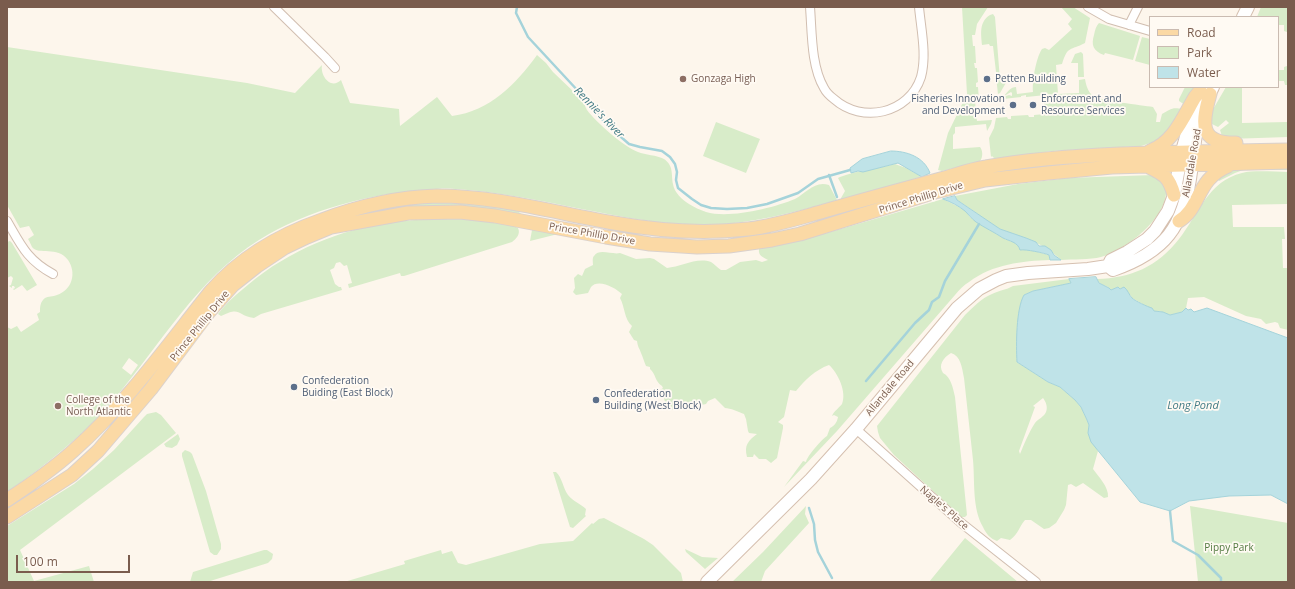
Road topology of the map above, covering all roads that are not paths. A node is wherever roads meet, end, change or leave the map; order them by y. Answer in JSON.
{"nodes":[{"id":1,"x":274,"y":7,"type":"edge"},
{"id":2,"x":810,"y":7,"type":"edge"},
{"id":3,"x":919,"y":7,"type":"edge"},
{"id":4,"x":1088,"y":7,"type":"edge"},
{"id":5,"x":1138,"y":7,"type":"edge"},
{"id":6,"x":1248,"y":7,"type":"edge"},
{"id":7,"x":1244,"y":16,"type":"edge"},
{"id":8,"x":1129,"y":25,"type":"junction"},
{"id":9,"x":1149,"y":31,"type":"edge"},
{"id":10,"x":335,"y":68,"type":"dead end"},
{"id":11,"x":1206,"y":90,"type":"edge"},
{"id":12,"x":1288,"y":142,"type":"edge"},
{"id":13,"x":1288,"y":150,"type":"edge"},
{"id":14,"x":1187,"y":158,"type":"junction"},
{"id":15,"x":1146,"y":159,"type":"junction"},
{"id":16,"x":1288,"y":162,"type":"edge"},
{"id":17,"x":1233,"y":164,"type":"junction"},
{"id":18,"x":1174,"y":195,"type":"junction"},
{"id":19,"x":7,"y":221,"type":"edge"},
{"id":20,"x":1179,"y":221,"type":"junction"},
{"id":21,"x":1108,"y":266,"type":"junction"},
{"id":22,"x":53,"y":274,"type":"dead end"},
{"id":23,"x":856,"y":429,"type":"junction"},
{"id":24,"x":7,"y":500,"type":"edge"},
{"id":25,"x":7,"y":517,"type":"edge"},
{"id":26,"x":707,"y":582,"type":"edge"},
{"id":27,"x":1036,"y":582,"type":"edge"}],
"edges":[{"from":1,"to":10,"type":"street"},
{"from":2,"to":3,"type":"street"},
{"from":4,"to":8,"type":"street"},
{"from":5,"to":8,"type":"street"},
{"from":6,"to":7,"type":"main road"},
{"from":8,"to":9,"type":"street"},
{"from":11,"to":12,"type":"main road"},
{"from":11,"to":14,"type":"main road","name":"Allandale Road"},
{"from":11,"to":15,"type":"main road"},
{"from":13,"to":14,"type":"main road","name":"Prince Phillip Drive"},
{"from":14,"to":15,"type":"main road","name":"Prince Phillip Drive"},
{"from":14,"to":17,"type":"main road","name":"Prince Phillip Drive"},
{"from":14,"to":18,"type":"main road","name":"Allandale Road"},
{"from":14,"to":20,"type":"main road","name":"Allandale Road"},
{"from":15,"to":18,"type":"main road"},
{"from":15,"to":24,"type":"main road","name":"Prince Phillip Drive"},
{"from":15,"to":25,"type":"main road","name":"Prince Phillip Drive"},
{"from":16,"to":17,"type":"main road","name":"Prince Phillip Drive"},
{"from":17,"to":20,"type":"main road"},
{"from":18,"to":21,"type":"main road","name":"Allandale Road"},
{"from":19,"to":22,"type":"street"},
{"from":20,"to":21,"type":"main road","name":"Allandale Road"},
{"from":21,"to":23,"type":"main road","name":"Allandale Road"},
{"from":23,"to":26,"type":"main road","name":"Allandale Road"},
{"from":23,"to":27,"type":"street","name":"Nagle's Place"}]}
